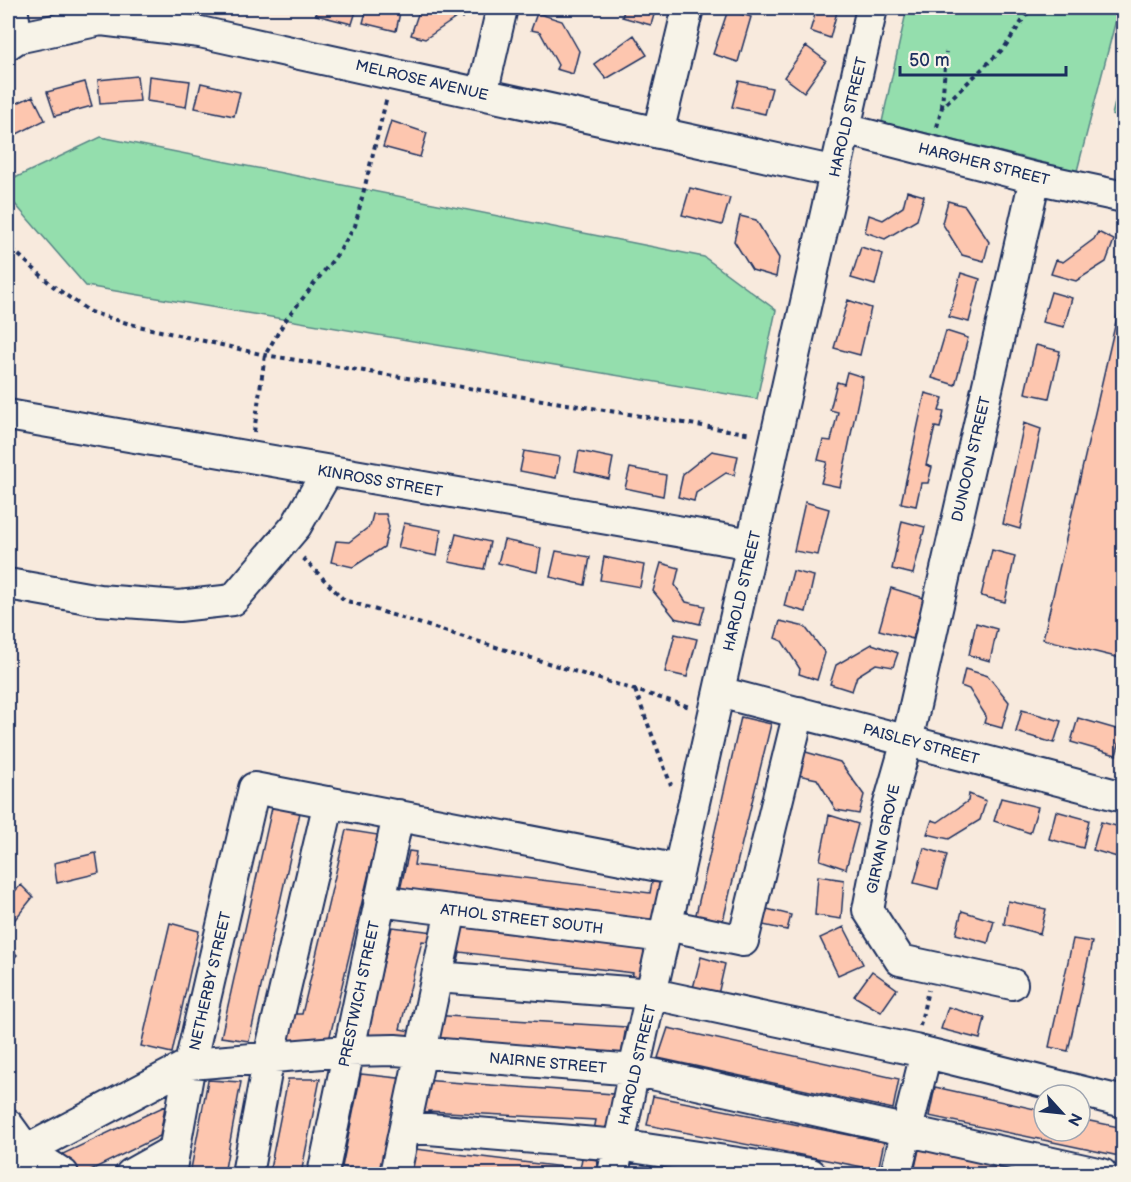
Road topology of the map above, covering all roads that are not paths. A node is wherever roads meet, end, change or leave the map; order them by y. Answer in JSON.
{"nodes":[{"id":1,"x":12,"y":8,"type":"edge"},
{"id":2,"x":501,"y":8,"type":"edge"},
{"id":3,"x":688,"y":8,"type":"edge"},
{"id":4,"x":872,"y":8,"type":"edge"},
{"id":5,"x":12,"y":41,"type":"edge"},
{"id":6,"x":482,"y":94,"type":"junction"},
{"id":7,"x":845,"y":129,"type":"junction"},
{"id":8,"x":657,"y":133,"type":"junction"},
{"id":9,"x":836,"y":172,"type":"junction"},
{"id":10,"x":1035,"y":178,"type":"junction"},
{"id":11,"x":1124,"y":197,"type":"edge"},
{"id":12,"x":8,"y":415,"type":"edge"},
{"id":13,"x":327,"y":472,"type":"junction"},
{"id":14,"x":752,"y":544,"type":"junction"},
{"id":15,"x":8,"y":584,"type":"edge"},
{"id":16,"x":717,"y":703,"type":"junction"},
{"id":17,"x":799,"y":712,"type":"junction"},
{"id":18,"x":907,"y":741,"type":"junction"},
{"id":19,"x":1124,"y":797,"type":"edge"},
{"id":20,"x":329,"y":802,"type":"junction"},
{"id":21,"x":398,"y":815,"type":"junction"},
{"id":22,"x":679,"y":870,"type":"junction"},
{"id":23,"x":379,"y":901,"type":"junction"},
{"id":24,"x":451,"y":910,"type":"junction"},
{"id":25,"x":666,"y":931,"type":"junction"},
{"id":26,"x":437,"y":977,"type":"junction"},
{"id":27,"x":1012,"y":984,"type":"dead end"},
{"id":28,"x":653,"y":994,"type":"junction"},
{"id":29,"x":347,"y":1051,"type":"junction"},
{"id":30,"x":420,"y":1052,"type":"junction"},
{"id":31,"x":921,"y":1052,"type":"junction"},
{"id":32,"x":269,"y":1057,"type":"junction"},
{"id":33,"x":190,"y":1064,"type":"junction"},
{"id":34,"x":634,"y":1070,"type":"junction"},
{"id":35,"x":1124,"y":1102,"type":"edge"},
{"id":36,"x":8,"y":1125,"type":"edge"},
{"id":37,"x":405,"y":1127,"type":"junction"},
{"id":38,"x":906,"y":1129,"type":"junction"},
{"id":39,"x":619,"y":1145,"type":"junction"},
{"id":40,"x":17,"y":1155,"type":"edge"},
{"id":41,"x":172,"y":1162,"type":"edge"},
{"id":42,"x":63,"y":1174,"type":"edge"},
{"id":43,"x":131,"y":1174,"type":"edge"},
{"id":44,"x":247,"y":1174,"type":"edge"},
{"id":45,"x":323,"y":1174,"type":"edge"},
{"id":46,"x":395,"y":1174,"type":"edge"},
{"id":47,"x":613,"y":1174,"type":"edge"},
{"id":48,"x":812,"y":1174,"type":"edge"},
{"id":49,"x":896,"y":1174,"type":"edge"},
{"id":50,"x":1102,"y":1174,"type":"edge"}],
"edges":[{"from":1,"to":5,"type":"street"},
{"from":2,"to":6,"type":"street"},
{"from":3,"to":8,"type":"street"},
{"from":4,"to":7,"type":"street","name":"HAROLD STREET"},
{"from":5,"to":6,"type":"street","name":"MELROSE AVENUE"},
{"from":6,"to":8,"type":"street","name":"MELROSE AVENUE"},
{"from":7,"to":9,"type":"street","name":"HAROLD STREET"},
{"from":7,"to":10,"type":"street","name":"HARGHER STREET"},
{"from":8,"to":9,"type":"street","name":"MELROSE AVENUE"},
{"from":9,"to":14,"type":"street","name":"HAROLD STREET"},
{"from":10,"to":11,"type":"street","name":"HARGHER STREET"},
{"from":10,"to":18,"type":"street","name":"DUNOON STREET"},
{"from":12,"to":13,"type":"street","name":"KINROSS STREET"},
{"from":13,"to":14,"type":"street","name":"KINROSS STREET"},
{"from":13,"to":15,"type":"street"},
{"from":14,"to":16,"type":"street","name":"HAROLD STREET"},
{"from":16,"to":17,"type":"street","name":"PAISLEY STREET"},
{"from":16,"to":22,"type":"street","name":"HAROLD STREET"},
{"from":17,"to":18,"type":"street","name":"PAISLEY STREET"},
{"from":17,"to":25,"type":"street","name":"ATHOL STREET SOUTH"},
{"from":18,"to":19,"type":"street","name":"PAISLEY STREET"},
{"from":18,"to":27,"type":"street","name":"GIRVAN GROVE"},
{"from":20,"to":21,"type":"street"},
{"from":20,"to":32,"type":"street"},
{"from":20,"to":33,"type":"street","name":"NETHERBY STREET"},
{"from":21,"to":22,"type":"street"},
{"from":21,"to":23,"type":"street","name":"PRESTWICH STREET"},
{"from":22,"to":25,"type":"street","name":"HAROLD STREET"},
{"from":23,"to":24,"type":"street","name":"ATHOL STREET SOUTH"},
{"from":23,"to":29,"type":"street","name":"PRESTWICH STREET"},
{"from":24,"to":25,"type":"street","name":"ATHOL STREET SOUTH"},
{"from":24,"to":26,"type":"street"},
{"from":25,"to":28,"type":"street","name":"HAROLD STREET"},
{"from":26,"to":28,"type":"street"},
{"from":26,"to":30,"type":"street"},
{"from":28,"to":31,"type":"street"},
{"from":28,"to":34,"type":"street","name":"HAROLD STREET"},
{"from":29,"to":30,"type":"street","name":"NAIRNE STREET"},
{"from":29,"to":32,"type":"street","name":"NAIRNE STREET"},
{"from":29,"to":45,"type":"street","name":"PRESTWICH STREET"},
{"from":30,"to":34,"type":"street","name":"NAIRNE STREET"},
{"from":30,"to":37,"type":"street"},
{"from":31,"to":35,"type":"street"},
{"from":31,"to":38,"type":"street"},
{"from":32,"to":33,"type":"street","name":"NAIRNE STREET"},
{"from":32,"to":44,"type":"street"},
{"from":33,"to":40,"type":"street","name":"NAIRNE STREET"},
{"from":33,"to":41,"type":"street","name":"NETHERBY STREET"},
{"from":34,"to":38,"type":"street","name":"NAIRNE STREET"},
{"from":34,"to":39,"type":"street","name":"HAROLD STREET"},
{"from":36,"to":40,"type":"street"},
{"from":37,"to":39,"type":"street"},
{"from":37,"to":46,"type":"street"},
{"from":38,"to":49,"type":"street"},
{"from":38,"to":50,"type":"street","name":"NAIRNE STREET"},
{"from":39,"to":47,"type":"street","name":"HAROLD STREET"},
{"from":39,"to":48,"type":"street"},
{"from":40,"to":42,"type":"street"},
{"from":41,"to":43,"type":"street"}]}
